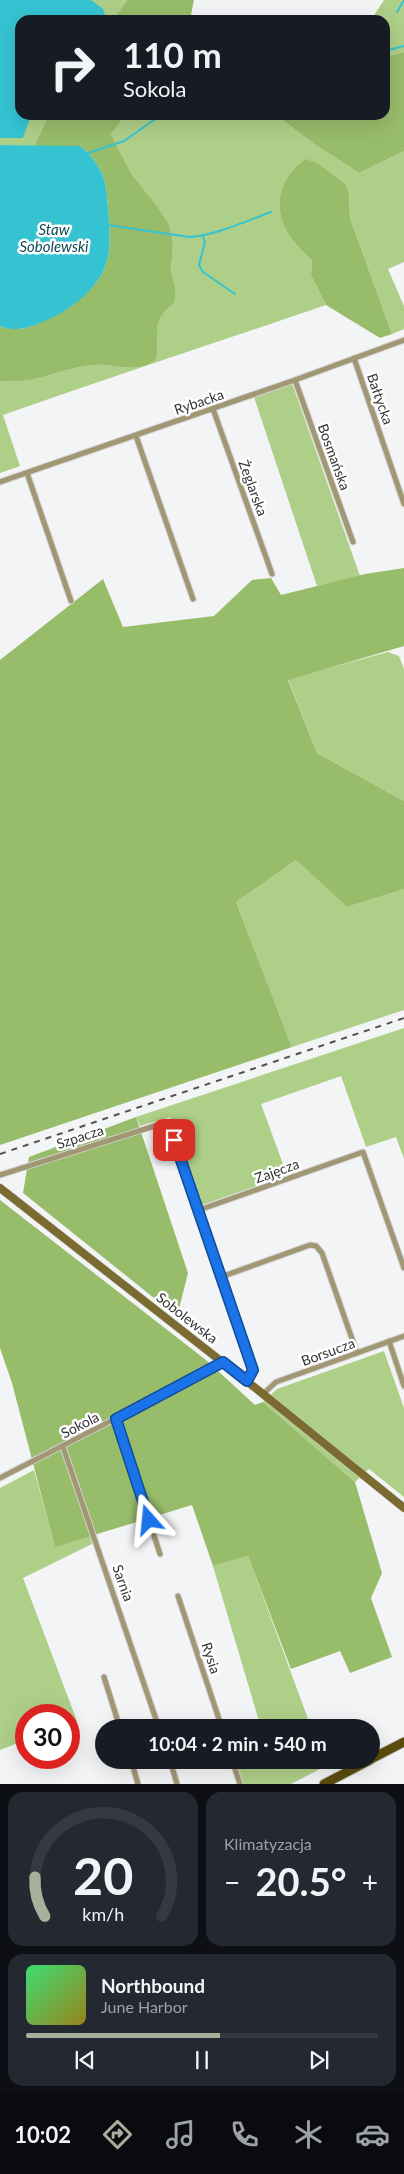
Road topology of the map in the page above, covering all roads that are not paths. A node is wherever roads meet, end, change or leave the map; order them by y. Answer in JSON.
{"nodes":[{"id":1,"x":404,"y":340,"type":"edge"},
{"id":2,"x":354,"y":358,"type":"junction"},
{"id":3,"x":295,"y":380,"type":"junction"},
{"id":4,"x":212,"y":409,"type":"junction"},
{"id":5,"x":136,"y":436,"type":"junction"},
{"id":6,"x":27,"y":472,"type":"junction"},
{"id":7,"x":0,"y":482,"type":"edge"},
{"id":8,"x":404,"y":504,"type":"edge"},
{"id":9,"x":353,"y":542,"type":"dead end"},
{"id":10,"x":272,"y":574,"type":"dead end"},
{"id":11,"x":193,"y":599,"type":"dead end"},
{"id":12,"x":71,"y":601,"type":"dead end"},
{"id":13,"x":0,"y":1175,"type":"edge"},
{"id":14,"x":0,"y":1188,"type":"edge"},
{"id":15,"x":199,"y":1210,"type":"junction"},
{"id":16,"x":404,"y":1268,"type":"edge"},
{"id":17,"x":221,"y":1277,"type":"junction"},
{"id":18,"x":404,"y":1336,"type":"edge"},
{"id":19,"x":389,"y":1341,"type":"junction"},
{"id":20,"x":357,"y":1353,"type":"junction"},
{"id":21,"x":223,"y":1362,"type":"junction"},
{"id":22,"x":247,"y":1381,"type":"junction"},
{"id":23,"x":404,"y":1386,"type":"edge"},
{"id":24,"x":263,"y":1394,"type":"junction"},
{"id":25,"x":116,"y":1419,"type":"junction"},
{"id":26,"x":64,"y":1447,"type":"junction"},
{"id":27,"x":0,"y":1478,"type":"edge"},
{"id":28,"x":404,"y":1508,"type":"edge"},
{"id":29,"x":160,"y":1554,"type":"dead end"},
{"id":30,"x":178,"y":1596,"type":"dead end"},
{"id":31,"x":104,"y":1678,"type":"dead end"},
{"id":32,"x":117,"y":1719,"type":"edge"},
{"id":33,"x":156,"y":1719,"type":"edge"},
{"id":34,"x":219,"y":1719,"type":"edge"},
{"id":35,"x":404,"y":1742,"type":"edge"},
{"id":36,"x":380,"y":1755,"type":"edge"},
{"id":37,"x":134,"y":1769,"type":"edge"},
{"id":38,"x":173,"y":1769,"type":"edge"},
{"id":39,"x":235,"y":1769,"type":"edge"},
{"id":40,"x":353,"y":1769,"type":"edge"},
{"id":41,"x":138,"y":1784,"type":"edge"},
{"id":42,"x":177,"y":1784,"type":"edge"},
{"id":43,"x":240,"y":1784,"type":"edge"},
{"id":44,"x":324,"y":1784,"type":"edge"}],
"edges":[{"from":1,"to":2,"type":"street","name":"Rybacka"},
{"from":2,"to":3,"type":"street","name":"Rybacka"},
{"from":2,"to":8,"type":"street","name":"Bałtycka"},
{"from":3,"to":4,"type":"street","name":"Rybacka"},
{"from":3,"to":9,"type":"street","name":"Bosmańska"},
{"from":4,"to":5,"type":"street","name":"Rybacka"},
{"from":4,"to":10,"type":"street","name":"Żeglarska"},
{"from":5,"to":6,"type":"street","name":"Rybacka"},
{"from":5,"to":11,"type":"street"},
{"from":6,"to":7,"type":"street","name":"Rybacka"},
{"from":6,"to":12,"type":"street"},
{"from":13,"to":15,"type":"street","name":"Szpacza"},
{"from":14,"to":21,"type":"street","name":"Sobolewska"},
{"from":15,"to":16,"type":"street","name":"Zajęcza"},
{"from":15,"to":17,"type":"street"},
{"from":17,"to":20,"type":"street"},
{"from":17,"to":22,"type":"street"},
{"from":18,"to":19,"type":"street","name":"Borsucza"},
{"from":19,"to":20,"type":"street","name":"Borsucza"},
{"from":19,"to":23,"type":"street"},
{"from":20,"to":24,"type":"street","name":"Borsucza"},
{"from":21,"to":22,"type":"street","name":"Sobolewska"},
{"from":21,"to":25,"type":"street","name":"Sokola"},
{"from":22,"to":24,"type":"street","name":"Sobolewska"},
{"from":24,"to":28,"type":"street","name":"Sobolewska"},
{"from":25,"to":26,"type":"street","name":"Sokola"},
{"from":25,"to":29,"type":"street"},
{"from":26,"to":27,"type":"street","name":"Sokola"},
{"from":26,"to":33,"type":"street","name":"Sarnia"},
{"from":30,"to":34,"type":"street","name":"Rysia"},
{"from":31,"to":32,"type":"street"},
{"from":35,"to":36,"type":"main road"},
{"from":37,"to":41,"type":"street"},
{"from":38,"to":42,"type":"street"},
{"from":39,"to":43,"type":"street"},
{"from":40,"to":44,"type":"main road"}]}
